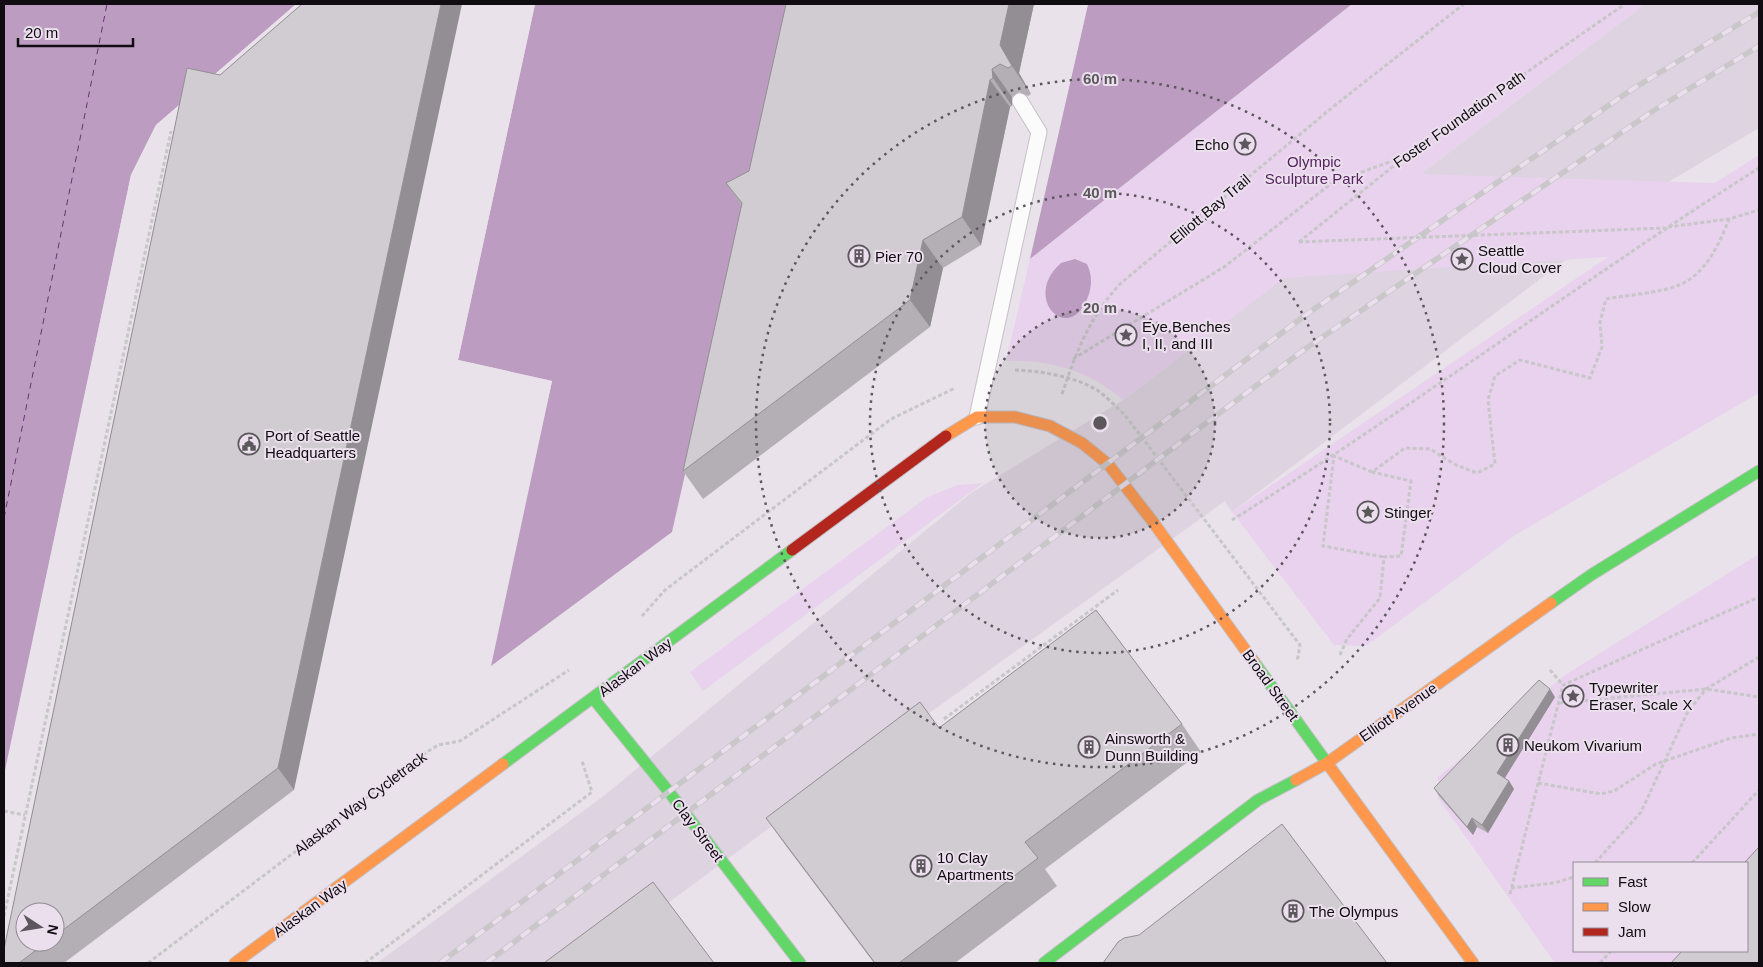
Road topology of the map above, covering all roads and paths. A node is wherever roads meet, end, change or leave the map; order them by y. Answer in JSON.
{"nodes":[{"id":1,"x":1464,"y":4,"type":"edge"},
{"id":2,"x":1625,"y":4,"type":"edge"},
{"id":3,"x":1020,"y":101,"type":"dead end"},
{"id":4,"x":171,"y":131,"type":"dead end"},
{"id":5,"x":1406,"y":156,"type":"junction"},
{"id":6,"x":1759,"y":168,"type":"edge"},
{"id":7,"x":1759,"y":210,"type":"edge"},
{"id":8,"x":1729,"y":219,"type":"junction"},
{"id":9,"x":1665,"y":228,"type":"junction"},
{"id":10,"x":1073,"y":360,"type":"junction"},
{"id":11,"x":977,"y":417,"type":"junction"},
{"id":12,"x":1334,"y":456,"type":"junction"},
{"id":13,"x":1759,"y":471,"type":"edge"},
{"id":14,"x":1372,"y":472,"type":"junction"},
{"id":15,"x":1232,"y":520,"type":"dead end"},
{"id":16,"x":1384,"y":557,"type":"junction"},
{"id":17,"x":1118,"y":590,"type":"dead end"},
{"id":18,"x":1759,"y":597,"type":"edge"},
{"id":19,"x":1340,"y":655,"type":"dead end"},
{"id":20,"x":1759,"y":657,"type":"edge"},
{"id":21,"x":1297,"y":664,"type":"dead end"},
{"id":22,"x":570,"y":669,"type":"dead end"},
{"id":23,"x":1550,"y":670,"type":"dead end"},
{"id":24,"x":1563,"y":685,"type":"junction"},
{"id":25,"x":1706,"y":689,"type":"junction"},
{"id":26,"x":1759,"y":697,"type":"edge"},
{"id":27,"x":593,"y":698,"type":"junction"},
{"id":28,"x":1558,"y":703,"type":"junction"},
{"id":29,"x":944,"y":719,"type":"dead end"},
{"id":30,"x":1759,"y":734,"type":"edge"},
{"id":31,"x":582,"y":761,"type":"dead end"},
{"id":32,"x":1666,"y":761,"type":"junction"},
{"id":33,"x":1327,"y":763,"type":"junction"},
{"id":34,"x":1538,"y":783,"type":"junction"},
{"id":35,"x":1759,"y":790,"type":"edge"},
{"id":36,"x":4,"y":811,"type":"edge"},
{"id":37,"x":25,"y":815,"type":"junction"},
{"id":38,"x":1596,"y":862,"type":"edge"},
{"id":39,"x":1693,"y":862,"type":"edge"},
{"id":40,"x":1573,"y":877,"type":"edge"},
{"id":41,"x":1511,"y":888,"type":"junction"},
{"id":42,"x":1510,"y":894,"type":"dead end"},
{"id":43,"x":4,"y":916,"type":"edge"},
{"id":44,"x":1610,"y":952,"type":"edge"},
{"id":45,"x":148,"y":963,"type":"edge"},
{"id":46,"x":235,"y":963,"type":"edge"},
{"id":47,"x":365,"y":963,"type":"edge"},
{"id":48,"x":800,"y":963,"type":"edge"},
{"id":49,"x":1044,"y":963,"type":"edge"},
{"id":50,"x":1473,"y":963,"type":"edge"},
{"id":51,"x":1600,"y":963,"type":"edge"}],
"edges":[{"from":1,"to":10,"type":"path","name":"Elliott Bay Trail"},
{"from":2,"to":5,"type":"path","name":"Foster Foundation Path"},
{"from":3,"to":11,"type":"lane"},
{"from":4,"to":37,"type":"path"},
{"from":5,"to":9,"type":"path","name":"Foster Foundation Path","bridge":true},
{"from":5,"to":10,"type":"path"},
{"from":6,"to":9,"type":"path"},
{"from":7,"to":8,"type":"path"},
{"from":8,"to":9,"type":"path"},
{"from":8,"to":14,"type":"path"},
{"from":9,"to":12,"type":"path"},
{"from":10,"to":21,"type":"path","name":"Elliott Bay Trail"},
{"from":11,"to":27,"type":"main road","name":"Alaskan Way"},
{"from":11,"to":33,"type":"main road","name":"Broad Street"},
{"from":12,"to":14,"type":"path"},
{"from":12,"to":15,"type":"path"},
{"from":12,"to":16,"type":"path"},
{"from":13,"to":33,"type":"main road","name":"Elliott Avenue"},
{"from":14,"to":16,"type":"path"},
{"from":16,"to":19,"type":"path"},
{"from":17,"to":29,"type":"path"},
{"from":18,"to":24,"type":"path"},
{"from":20,"to":25,"type":"path"},
{"from":22,"to":45,"type":"path","name":"Alaskan Way Cycletrack"},
{"from":23,"to":24,"type":"path"},
{"from":24,"to":28,"type":"path"},
{"from":25,"to":26,"type":"path"},
{"from":25,"to":28,"type":"path"},
{"from":25,"to":32,"type":"path"},
{"from":27,"to":46,"type":"main road","name":"Alaskan Way"},
{"from":27,"to":48,"type":"main road","name":"Clay Street"},
{"from":28,"to":34,"type":"path"},
{"from":30,"to":32,"type":"path"},
{"from":31,"to":47,"type":"path"},
{"from":32,"to":34,"type":"path"},
{"from":32,"to":38,"type":"path"},
{"from":33,"to":49,"type":"main road","name":"Elliott Avenue"},
{"from":33,"to":50,"type":"main road","name":"Broad Street"},
{"from":34,"to":41,"type":"path"},
{"from":35,"to":39,"type":"path"},
{"from":36,"to":37,"type":"path"},
{"from":37,"to":43,"type":"path"},
{"from":40,"to":41,"type":"path"},
{"from":41,"to":42,"type":"path"},
{"from":44,"to":51,"type":"path"}]}
